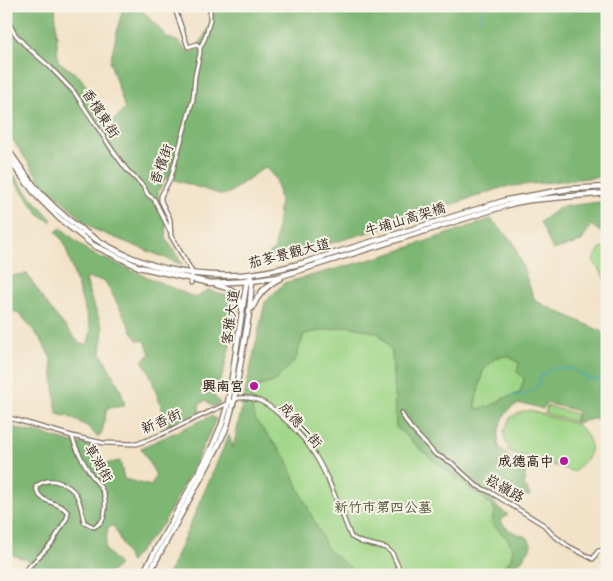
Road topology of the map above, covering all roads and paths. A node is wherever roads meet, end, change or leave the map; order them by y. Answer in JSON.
{"nodes":[{"id":1,"x":174,"y":6,"type":"edge"},
{"id":2,"x":210,"y":6,"type":"edge"},
{"id":3,"x":6,"y":10,"type":"edge"},
{"id":4,"x":200,"y":48,"type":"junction"},
{"id":5,"x":6,"y":147,"type":"edge"},
{"id":6,"x":6,"y":156,"type":"edge"},
{"id":7,"x":607,"y":187,"type":"edge"},
{"id":8,"x":607,"y":193,"type":"edge"},
{"id":9,"x":466,"y":215,"type":"junction"},
{"id":10,"x":171,"y":236,"type":"junction"},
{"id":11,"x":354,"y":250,"type":"junction"},
{"id":12,"x":292,"y":273,"type":"junction"},
{"id":13,"x":250,"y":274,"type":"junction"},
{"id":14,"x":192,"y":279,"type":"junction"},
{"id":15,"x":250,"y":281,"type":"junction"},
{"id":16,"x":210,"y":283,"type":"junction"},
{"id":17,"x":243,"y":312,"type":"junction"},
{"id":18,"x":249,"y":314,"type":"junction"},
{"id":19,"x":234,"y":400,"type":"junction"},
{"id":20,"x":228,"y":403,"type":"junction"},
{"id":21,"x":401,"y":414,"type":"dead end"},
{"id":22,"x":6,"y":417,"type":"edge"},
{"id":23,"x":72,"y":436,"type":"junction"},
{"id":24,"x":607,"y":550,"type":"edge"},
{"id":25,"x":21,"y":575,"type":"edge"},
{"id":26,"x":141,"y":575,"type":"edge"},
{"id":27,"x":148,"y":575,"type":"edge"},
{"id":28,"x":407,"y":575,"type":"edge"}],
"edges":[{"from":1,"to":4,"type":"street"},
{"from":2,"to":4,"type":"street","name":"香檳街"},
{"from":3,"to":10,"type":"street","name":"香檳東街"},
{"from":4,"to":10,"type":"street","name":"香檳街"},
{"from":5,"to":14,"type":"street","name":"茄苳景觀大道"},
{"from":6,"to":14,"type":"street","name":"茄苳景觀大道"},
{"from":7,"to":9,"type":"street"},
{"from":8,"to":9,"type":"street"},
{"from":9,"to":11,"type":"street","name":"牛埔山高架橋"},
{"from":10,"to":14,"type":"street","name":"香檳街"},
{"from":11,"to":12,"type":"street","name":"茄苳景觀大道"},
{"from":11,"to":13,"type":"street","name":"茄苳景觀大道"},
{"from":12,"to":15,"type":"street","name":"茄苳景觀大道"},
{"from":12,"to":18,"type":"street"},
{"from":13,"to":14,"type":"street","name":"茄苳景觀大道"},
{"from":13,"to":15,"type":"street","name":"客雅大道"},
{"from":14,"to":16,"type":"street","name":"茄苳景觀大道"},
{"from":15,"to":16,"type":"street","name":"茄苳景觀大道"},
{"from":15,"to":17,"type":"street","name":"客雅大道"},
{"from":15,"to":18,"type":"street","name":"客雅大道"},
{"from":16,"to":17,"type":"street"},
{"from":17,"to":20,"type":"street","name":"客雅大道"},
{"from":18,"to":19,"type":"street","name":"客雅大道"},
{"from":19,"to":20,"type":"street","name":"新香街"},
{"from":19,"to":27,"type":"street","name":"客雅大道"},
{"from":19,"to":28,"type":"street","name":"成德一街"},
{"from":20,"to":23,"type":"street","name":"新香街"},
{"from":20,"to":26,"type":"street","name":"客雅大道"},
{"from":21,"to":24,"type":"street","name":"崧嶺路"},
{"from":22,"to":23,"type":"street","name":"新香街"},
{"from":23,"to":25,"type":"street","name":"草湖街"}]}
